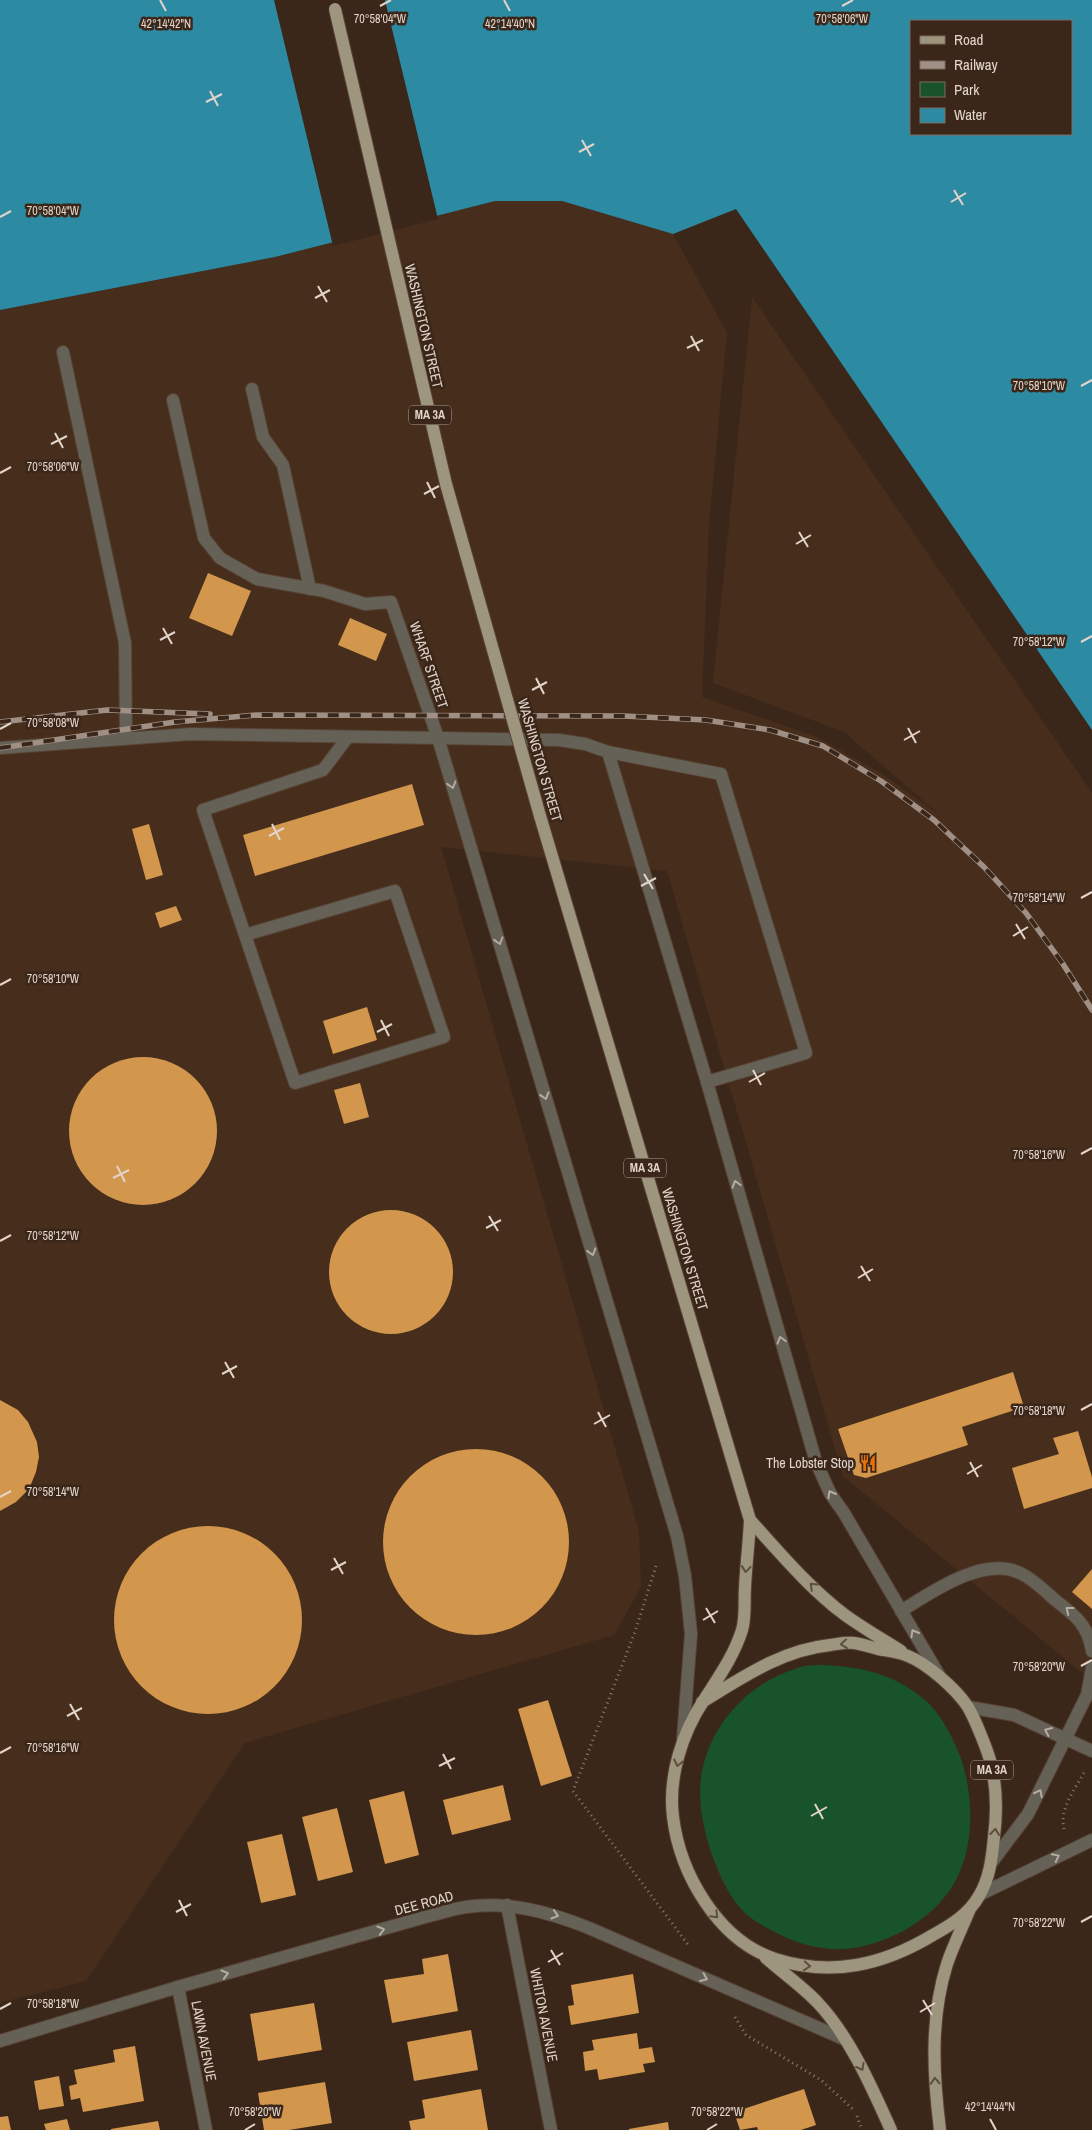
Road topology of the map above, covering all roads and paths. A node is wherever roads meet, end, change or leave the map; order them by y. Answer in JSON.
{"nodes":[{"id":1,"x":332,"y":0,"type":"edge"},
{"id":2,"x":63,"y":352,"type":"dead end"},
{"id":3,"x":252,"y":389,"type":"dead end"},
{"id":4,"x":173,"y":400,"type":"dead end"},
{"id":5,"x":310,"y":589,"type":"junction"},
{"id":6,"x":348,"y":736,"type":"junction"},
{"id":7,"x":126,"y":738,"type":"junction"},
{"id":8,"x":438,"y":738,"type":"junction"},
{"id":9,"x":0,"y":748,"type":"edge"},
{"id":10,"x":608,"y":752,"type":"junction"},
{"id":11,"x":245,"y":935,"type":"junction"},
{"id":12,"x":707,"y":1082,"type":"junction"},
{"id":13,"x":750,"y":1520,"type":"junction"},
{"id":14,"x":656,"y":1566,"type":"dead end"},
{"id":15,"x":901,"y":1611,"type":"junction"},
{"id":16,"x":1092,"y":1651,"type":"edge"},
{"id":17,"x":909,"y":1656,"type":"junction"},
{"id":18,"x":1092,"y":1668,"type":"edge"},
{"id":19,"x":939,"y":1675,"type":"junction"},
{"id":20,"x":702,"y":1702,"type":"junction"},
{"id":21,"x":968,"y":1707,"type":"junction"},
{"id":22,"x":1066,"y":1739,"type":"junction"},
{"id":23,"x":682,"y":1743,"type":"junction"},
{"id":24,"x":1092,"y":1751,"type":"edge"},
{"id":25,"x":1088,"y":1765,"type":"dead end"},
{"id":26,"x":1066,"y":1835,"type":"dead end"},
{"id":27,"x":1092,"y":1840,"type":"edge"},
{"id":28,"x":992,"y":1862,"type":"junction"},
{"id":29,"x":981,"y":1894,"type":"junction"},
{"id":30,"x":507,"y":1905,"type":"junction"},
{"id":31,"x":969,"y":1911,"type":"junction"},
{"id":32,"x":691,"y":1950,"type":"dead end"},
{"id":33,"x":760,"y":1954,"type":"junction"},
{"id":34,"x":178,"y":1987,"type":"junction"},
{"id":35,"x":733,"y":2015,"type":"dead end"},
{"id":36,"x":844,"y":2039,"type":"junction"},
{"id":37,"x":0,"y":2041,"type":"edge"},
{"id":38,"x":206,"y":2130,"type":"edge"},
{"id":39,"x":551,"y":2130,"type":"edge"},
{"id":40,"x":862,"y":2130,"type":"edge"},
{"id":41,"x":891,"y":2130,"type":"edge"},
{"id":42,"x":940,"y":2130,"type":"edge"}],
"edges":[{"from":1,"to":13,"type":"main road","name":"WASHINGTON STREET","number":"MA 3A","bridge":true},
{"from":2,"to":7,"type":"street"},
{"from":3,"to":5,"type":"street"},
{"from":4,"to":5,"type":"street"},
{"from":5,"to":8,"type":"street","name":"WHARF STREET"},
{"from":6,"to":7,"type":"street"},
{"from":6,"to":8,"type":"street"},
{"from":6,"to":11,"type":"street"},
{"from":7,"to":9,"type":"street"},
{"from":8,"to":10,"type":"street"},
{"from":8,"to":23,"type":"street","name":"WHARF STREET","one_way":true},
{"from":10,"to":12,"type":"street"},
{"from":10,"to":12,"type":"street"},
{"from":11,"to":11,"type":"street"},
{"from":15,"to":12,"type":"street","one_way":true},
{"from":17,"to":13,"type":"main road","name":"WASHINGTON STREET","number":"MA 3A","one_way":true},
{"from":13,"to":20,"type":"main road","name":"WASHINGTON STREET","number":"MA 3A","one_way":true},
{"from":14,"to":32,"type":"path"},
{"from":16,"to":15,"type":"street","one_way":true},
{"from":19,"to":15,"type":"street","one_way":true},
{"from":17,"to":19,"type":"main road","number":"MA 3A"},
{"from":17,"to":20,"type":"main road","one_way":true},
{"from":18,"to":22,"type":"street"},
{"from":19,"to":21,"type":"main road","number":"MA 3A"},
{"from":20,"to":23,"type":"main road","number":"MA 3A"},
{"from":22,"to":21,"type":"street","one_way":true},
{"from":28,"to":21,"type":"main road","number":"MA 3A","one_way":true},
{"from":22,"to":24,"type":"street"},
{"from":28,"to":22,"type":"street","one_way":true},
{"from":23,"to":33,"type":"main road","number":"MA 3A","one_way":true},
{"from":25,"to":26,"type":"path"},
{"from":29,"to":27,"type":"street","one_way":true},
{"from":28,"to":29,"type":"main road","number":"MA 3A"},
{"from":29,"to":31,"type":"main road","number":"MA 3A"},
{"from":34,"to":30,"type":"street","name":"DEE ROAD","one_way":true},
{"from":30,"to":36,"type":"street","name":"DEE ROAD","one_way":true},
{"from":30,"to":39,"type":"street","name":"WHITON AVENUE"},
{"from":33,"to":31,"type":"main road","one_way":true},
{"from":42,"to":31,"type":"main road","number":"MA 3A","one_way":true},
{"from":33,"to":36,"type":"main road","number":"MA 3A"},
{"from":34,"to":37,"type":"street","name":"DEE ROAD"},
{"from":34,"to":38,"type":"street","name":"LAWN AVENUE"},
{"from":35,"to":40,"type":"path"},
{"from":36,"to":41,"type":"main road","number":"MA 3A","one_way":true}]}
